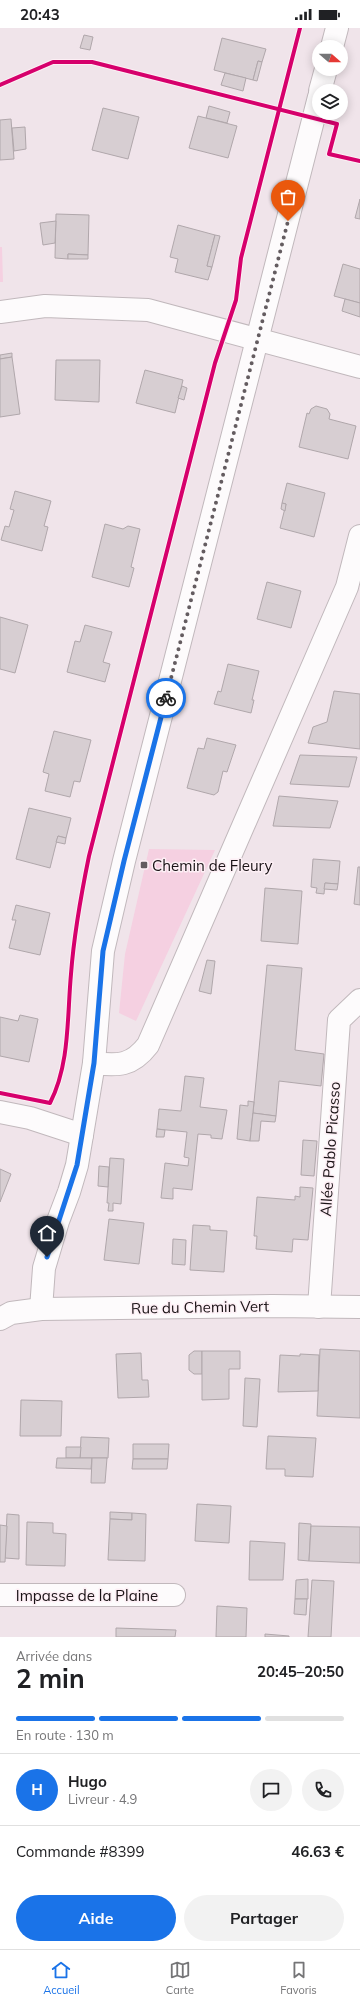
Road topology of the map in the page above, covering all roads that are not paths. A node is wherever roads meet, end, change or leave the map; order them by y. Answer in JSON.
{"nodes":[{"id":1,"x":337,"y":28,"type":"edge"},
{"id":2,"x":334,"y":40,"type":"edge"},
{"id":3,"x":313,"y":120,"type":"edge"},
{"id":4,"x":0,"y":312,"type":"edge"},
{"id":5,"x":258,"y":340,"type":"junction"},
{"id":6,"x":360,"y":367,"type":"edge"},
{"id":7,"x":360,"y":536,"type":"edge"},
{"id":8,"x":360,"y":1000,"type":"edge"},
{"id":9,"x":94,"y":1063,"type":"junction"},
{"id":10,"x":0,"y":1112,"type":"edge"},
{"id":11,"x":82,"y":1135,"type":"junction"},
{"id":12,"x":319,"y":1307,"type":"junction"},
{"id":13,"x":360,"y":1307,"type":"edge"},
{"id":14,"x":41,"y":1309,"type":"junction"},
{"id":15,"x":0,"y":1319,"type":"edge"},
{"id":16,"x":0,"y":1594,"type":"edge"},
{"id":17,"x":174,"y":1595,"type":"dead end"}],
"edges":[{"from":1,"to":2,"type":"street"},
{"from":3,"to":5,"type":"street"},
{"from":4,"to":5,"type":"street"},
{"from":5,"to":6,"type":"street"},
{"from":5,"to":9,"type":"street"},
{"from":7,"to":9,"type":"street"},
{"from":8,"to":12,"type":"street","name":"Allée Pablo Picasso"},
{"from":9,"to":11,"type":"street"},
{"from":10,"to":11,"type":"street"},
{"from":11,"to":14,"type":"street"},
{"from":12,"to":13,"type":"street","name":"Rue du Chemin Vert"},
{"from":12,"to":14,"type":"street","name":"Rue du Chemin Vert"},
{"from":14,"to":15,"type":"street"},
{"from":16,"to":17,"type":"street","name":"Impasse de la Plaine"}]}
